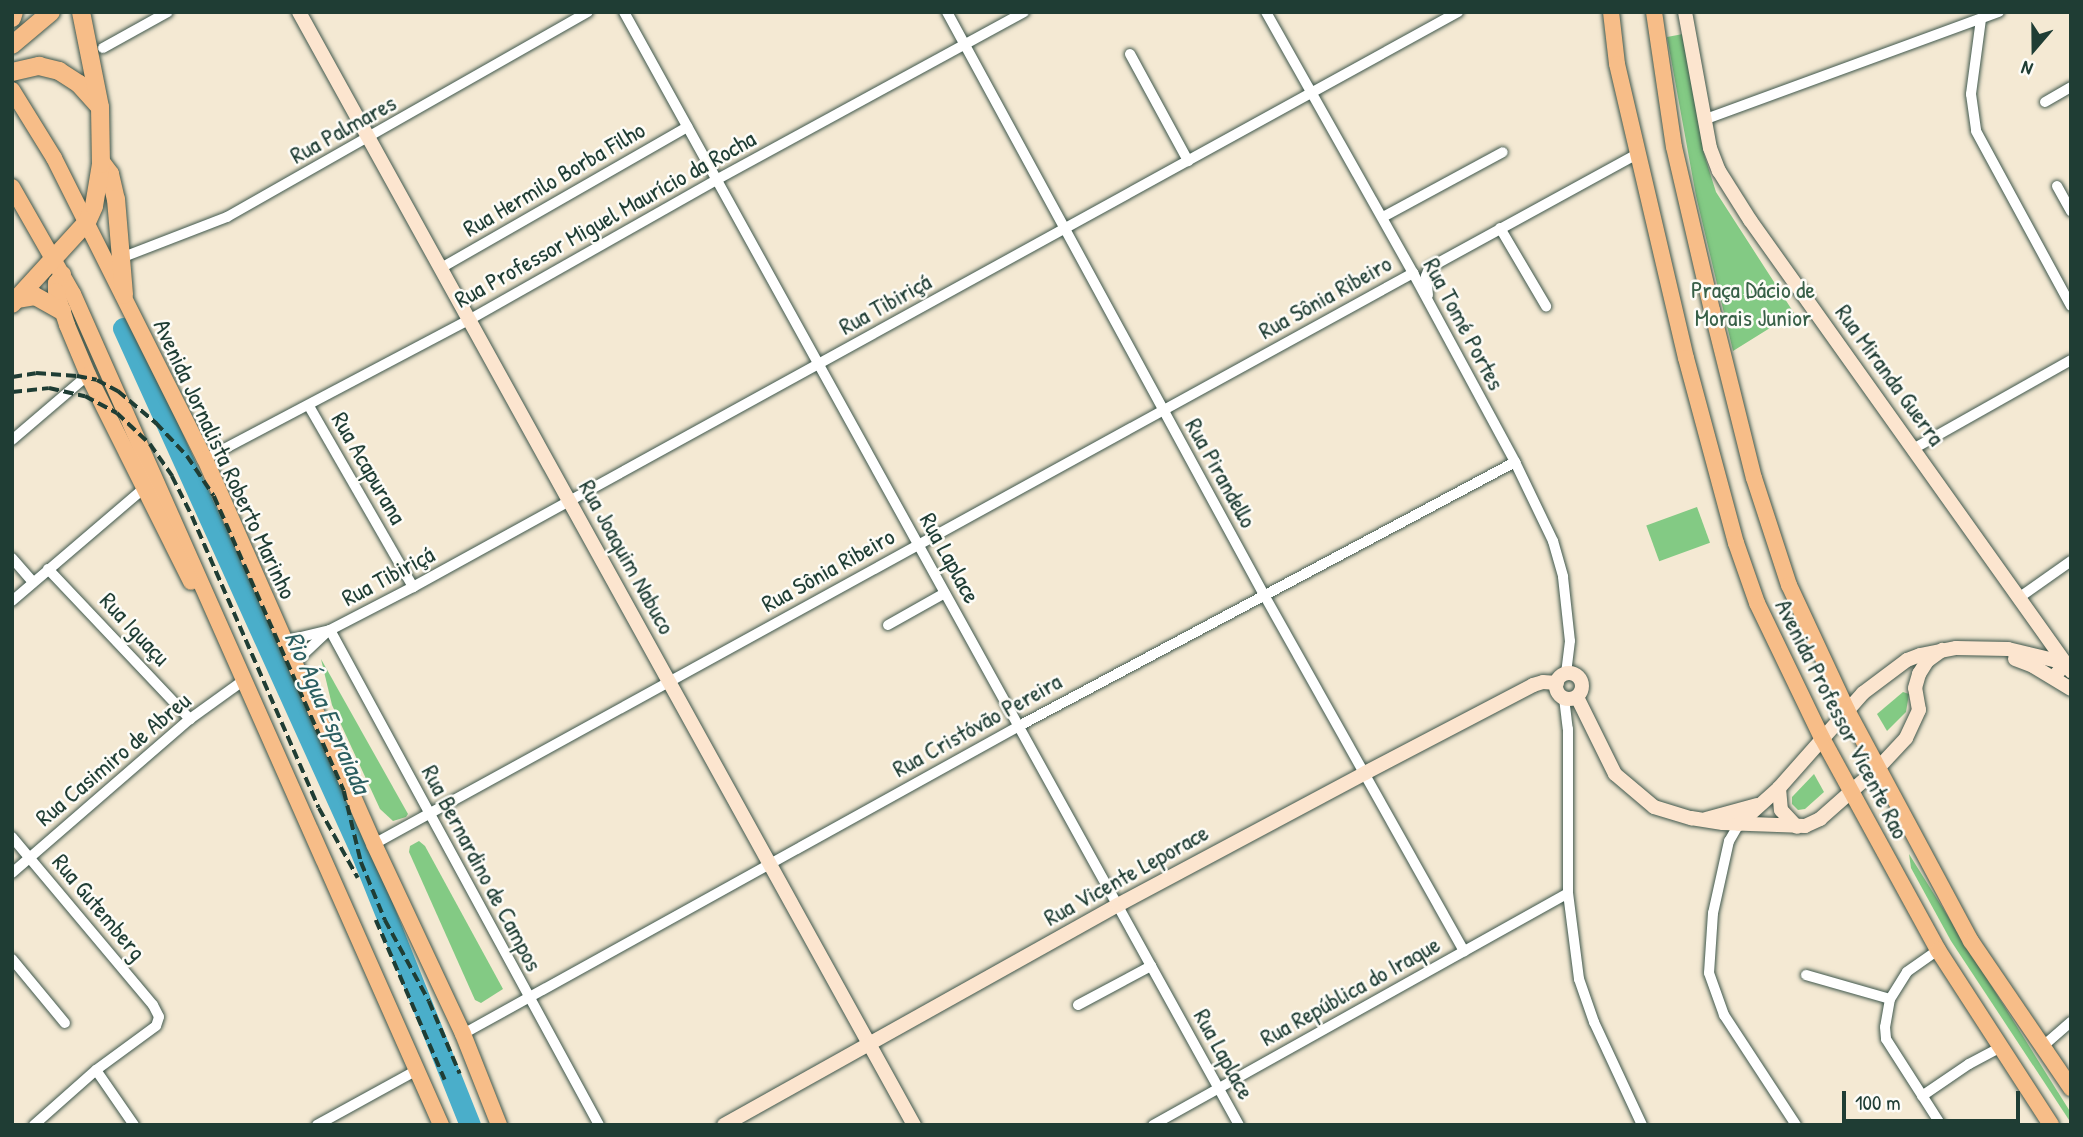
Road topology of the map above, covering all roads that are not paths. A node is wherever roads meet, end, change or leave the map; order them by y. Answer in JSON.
{"nodes":[{"id":1,"x":14,"y":12,"type":"edge"},
{"id":2,"x":51,"y":12,"type":"edge"},
{"id":3,"x":81,"y":12,"type":"edge"},
{"id":4,"x":168,"y":12,"type":"edge"},
{"id":5,"x":299,"y":12,"type":"edge"},
{"id":6,"x":588,"y":12,"type":"edge"},
{"id":7,"x":624,"y":12,"type":"edge"},
{"id":8,"x":947,"y":12,"type":"edge"},
{"id":9,"x":1024,"y":12,"type":"edge"},
{"id":10,"x":1266,"y":12,"type":"edge"},
{"id":11,"x":1458,"y":12,"type":"edge"},
{"id":12,"x":1611,"y":12,"type":"edge"},
{"id":13,"x":1654,"y":12,"type":"edge"},
{"id":14,"x":1685,"y":12,"type":"edge"},
{"id":15,"x":1999,"y":12,"type":"edge"},
{"id":16,"x":12,"y":18,"type":"edge"},
{"id":17,"x":1981,"y":19,"type":"junction"},
{"id":18,"x":966,"y":45,"type":"junction"},
{"id":19,"x":12,"y":46,"type":"edge"},
{"id":20,"x":103,"y":48,"type":"dead end"},
{"id":21,"x":1130,"y":54,"type":"dead end"},
{"id":22,"x":12,"y":72,"type":"edge"},
{"id":23,"x":2071,"y":87,"type":"edge"},
{"id":24,"x":12,"y":90,"type":"edge"},
{"id":25,"x":1311,"y":93,"type":"junction"},
{"id":26,"x":2045,"y":102,"type":"dead end"},
{"id":27,"x":100,"y":107,"type":"junction"},
{"id":28,"x":1706,"y":120,"type":"junction"},
{"id":29,"x":687,"y":127,"type":"junction"},
{"id":30,"x":369,"y":139,"type":"junction"},
{"id":31,"x":1503,"y":152,"type":"dead end"},
{"id":32,"x":1637,"y":154,"type":"junction"},
{"id":33,"x":1188,"y":161,"type":"junction"},
{"id":34,"x":101,"y":162,"type":"junction"},
{"id":35,"x":716,"y":180,"type":"junction"},
{"id":36,"x":2057,"y":186,"type":"dead end"},
{"id":37,"x":12,"y":187,"type":"edge"},
{"id":38,"x":2071,"y":211,"type":"edge"},
{"id":39,"x":1383,"y":217,"type":"junction"},
{"id":40,"x":87,"y":222,"type":"junction"},
{"id":41,"x":1067,"y":228,"type":"junction"},
{"id":42,"x":1500,"y":228,"type":"junction"},
{"id":43,"x":115,"y":260,"type":"junction"},
{"id":44,"x":59,"y":267,"type":"junction"},
{"id":45,"x":441,"y":268,"type":"junction"},
{"id":46,"x":1413,"y":272,"type":"junction"},
{"id":47,"x":124,"y":295,"type":"joint"},
{"id":48,"x":15,"y":302,"type":"edge"},
{"id":49,"x":1430,"y":305,"type":"junction"},
{"id":50,"x":1546,"y":306,"type":"dead end"},
{"id":51,"x":2071,"y":306,"type":"edge"},
{"id":52,"x":62,"y":311,"type":"junction"},
{"id":53,"x":469,"y":320,"type":"junction"},
{"id":54,"x":2071,"y":360,"type":"edge"},
{"id":55,"x":818,"y":364,"type":"junction"},
{"id":56,"x":88,"y":375,"type":"junction"},
{"id":57,"x":309,"y":406,"type":"junction"},
{"id":58,"x":1163,"y":410,"type":"junction"},
{"id":59,"x":12,"y":440,"type":"edge"},
{"id":60,"x":1915,"y":448,"type":"junction"},
{"id":61,"x":205,"y":459,"type":"junction"},
{"id":62,"x":1515,"y":462,"type":"junction"},
{"id":63,"x":143,"y":489,"type":"junction"},
{"id":64,"x":570,"y":501,"type":"junction"},
{"id":65,"x":918,"y":545,"type":"junction"},
{"id":66,"x":12,"y":558,"type":"edge"},
{"id":67,"x":2071,"y":561,"type":"edge"},
{"id":68,"x":48,"y":569,"type":"junction"},
{"id":69,"x":33,"y":582,"type":"junction"},
{"id":70,"x":413,"y":587,"type":"junction"},
{"id":71,"x":945,"y":593,"type":"junction"},
{"id":72,"x":1263,"y":593,"type":"junction"},
{"id":73,"x":2020,"y":597,"type":"junction"},
{"id":74,"x":12,"y":601,"type":"edge"},
{"id":75,"x":213,"y":606,"type":"junction"},
{"id":76,"x":888,"y":625,"type":"dead end"},
{"id":77,"x":330,"y":629,"type":"junction"},
{"id":78,"x":2045,"y":633,"type":"junction"},
{"id":79,"x":284,"y":641,"type":"junction"},
{"id":80,"x":1942,"y":650,"type":"junction"},
{"id":81,"x":2035,"y":661,"type":"junction"},
{"id":82,"x":294,"y":663,"type":"junction"},
{"id":83,"x":2068,"y":667,"type":"edge"},
{"id":84,"x":1891,"y":671,"type":"junction"},
{"id":85,"x":2054,"y":677,"type":"junction"},
{"id":86,"x":1561,"y":678,"type":"junction"},
{"id":87,"x":244,"y":680,"type":"junction"},
{"id":88,"x":669,"y":681,"type":"junction"},
{"id":89,"x":1915,"y":688,"type":"junction"},
{"id":90,"x":2071,"y":689,"type":"edge"},
{"id":91,"x":1571,"y":698,"type":"junction"},
{"id":92,"x":1847,"y":710,"type":"junction"},
{"id":93,"x":190,"y":719,"type":"junction"},
{"id":94,"x":1592,"y":723,"type":"junction"},
{"id":95,"x":1019,"y":726,"type":"junction"},
{"id":96,"x":1569,"y":729,"type":"junction"},
{"id":97,"x":1822,"y":738,"type":"junction"},
{"id":98,"x":1880,"y":766,"type":"junction"},
{"id":99,"x":1365,"y":773,"type":"junction"},
{"id":100,"x":1779,"y":788,"type":"junction"},
{"id":101,"x":1852,"y":790,"type":"junction"},
{"id":102,"x":1758,"y":804,"type":"junction"},
{"id":103,"x":429,"y":813,"type":"junction"},
{"id":104,"x":1705,"y":820,"type":"junction"},
{"id":105,"x":1739,"y":824,"type":"junction"},
{"id":106,"x":1797,"y":827,"type":"junction"},
{"id":107,"x":12,"y":837,"type":"edge"},
{"id":108,"x":374,"y":844,"type":"junction"},
{"id":109,"x":30,"y":857,"type":"junction"},
{"id":110,"x":770,"y":863,"type":"junction"},
{"id":111,"x":12,"y":873,"type":"edge"},
{"id":112,"x":1568,"y":893,"type":"junction"},
{"id":113,"x":1118,"y":905,"type":"junction"},
{"id":114,"x":1938,"y":950,"type":"junction"},
{"id":115,"x":1464,"y":951,"type":"junction"},
{"id":116,"x":12,"y":959,"type":"edge"},
{"id":117,"x":1151,"y":966,"type":"junction"},
{"id":118,"x":1806,"y":975,"type":"dead end"},
{"id":119,"x":529,"y":998,"type":"junction"},
{"id":120,"x":1890,"y":999,"type":"junction"},
{"id":121,"x":1079,"y":1005,"type":"dead end"},
{"id":122,"x":2071,"y":1022,"type":"edge"},
{"id":123,"x":65,"y":1023,"type":"dead end"},
{"id":124,"x":463,"y":1034,"type":"junction"},
{"id":125,"x":870,"y":1044,"type":"junction"},
{"id":126,"x":2001,"y":1047,"type":"junction"},
{"id":127,"x":2042,"y":1047,"type":"junction"},
{"id":128,"x":419,"y":1069,"type":"junction"},
{"id":129,"x":96,"y":1070,"type":"junction"},
{"id":130,"x":2071,"y":1088,"type":"edge"},
{"id":131,"x":1219,"y":1089,"type":"junction"},
{"id":132,"x":1922,"y":1096,"type":"junction"},
{"id":133,"x":34,"y":1125,"type":"edge"},
{"id":134,"x":134,"y":1125,"type":"edge"},
{"id":135,"x":317,"y":1125,"type":"edge"},
{"id":136,"x":441,"y":1125,"type":"edge"},
{"id":137,"x":499,"y":1125,"type":"edge"},
{"id":138,"x":598,"y":1125,"type":"edge"},
{"id":139,"x":724,"y":1125,"type":"edge"},
{"id":140,"x":914,"y":1125,"type":"edge"},
{"id":141,"x":1153,"y":1125,"type":"edge"},
{"id":142,"x":1239,"y":1125,"type":"edge"},
{"id":143,"x":1642,"y":1125,"type":"edge"},
{"id":144,"x":1796,"y":1125,"type":"edge"},
{"id":145,"x":1941,"y":1125,"type":"edge"},
{"id":146,"x":2051,"y":1125,"type":"edge"}],
"edges":[{"from":1,"to":16,"type":"highway"},
{"from":2,"to":19,"type":"highway"},
{"from":3,"to":27,"type":"highway"},
{"from":4,"to":20,"type":"street"},
{"from":5,"to":30,"type":"street","name":"Rua Joaquim Nabuco"},
{"from":6,"to":30,"type":"street","name":"Rua Palmares"},
{"from":7,"to":29,"type":"street","name":"Rua Laplace"},
{"from":8,"to":18,"type":"street","name":"Rua Pirandello"},
{"from":9,"to":18,"type":"street","name":"Rua Professor Miguel Maurício da Rocha"},
{"from":10,"to":25,"type":"street","name":"Rua Tomé Portes"},
{"from":11,"to":25,"type":"street","name":"Rua Tibiriçá"},
{"from":12,"to":32,"type":"main road","name":"Avenida Professor Vicente Rao"},
{"from":13,"to":92,"type":"main road","name":"Avenida Professor Vicente Rao"},
{"from":14,"to":28,"type":"street","name":"Rua Miranda Guerra"},
{"from":15,"to":17,"type":"street"},
{"from":17,"to":28,"type":"street"},
{"from":17,"to":51,"type":"street"},
{"from":18,"to":35,"type":"street","name":"Rua Professor Miguel Maurício da Rocha"},
{"from":18,"to":41,"type":"street","name":"Rua Pirandello"},
{"from":21,"to":33,"type":"street"},
{"from":22,"to":27,"type":"highway"},
{"from":23,"to":26,"type":"street"},
{"from":24,"to":40,"type":"main road"},
{"from":25,"to":33,"type":"street","name":"Rua Tibiriçá"},
{"from":25,"to":39,"type":"street","name":"Rua Tomé Portes"},
{"from":27,"to":34,"type":"highway"},
{"from":28,"to":60,"type":"street","name":"Rua Miranda Guerra"},
{"from":29,"to":35,"type":"street","name":"Rua Laplace"},
{"from":29,"to":45,"type":"street","name":"Rua Hermilo Borba Filho"},
{"from":30,"to":43,"type":"street","name":"Rua Palmares"},
{"from":30,"to":45,"type":"street","name":"Rua Joaquim Nabuco"},
{"from":31,"to":39,"type":"street"},
{"from":32,"to":42,"type":"street","name":"Rua Sônia Ribeiro"},
{"from":32,"to":97,"type":"main road","name":"Avenida Professor Vicente Rao"},
{"from":33,"to":41,"type":"street","name":"Rua Tibiriçá"},
{"from":34,"to":40,"type":"highway"},
{"from":34,"to":43,"type":"highway"},
{"from":35,"to":53,"type":"street","name":"Rua Professor Miguel Maurício da Rocha"},
{"from":35,"to":55,"type":"street","name":"Rua Laplace"},
{"from":36,"to":38,"type":"street"},
{"from":37,"to":44,"type":"main road"},
{"from":39,"to":46,"type":"street","name":"Rua Tomé Portes"},
{"from":40,"to":43,"type":"main road"},
{"from":40,"to":44,"type":"highway"},
{"from":41,"to":55,"type":"street","name":"Rua Tibiriçá"},
{"from":41,"to":58,"type":"street","name":"Rua Pirandello"},
{"from":42,"to":49,"type":"street","name":"Rua Sônia Ribeiro"},
{"from":42,"to":50,"type":"street"},
{"from":43,"to":47,"type":"highway"},
{"from":44,"to":48,"type":"highway"},
{"from":44,"to":52,"type":"main road"},
{"from":44,"to":75,"type":"main road"},
{"from":45,"to":53,"type":"street","name":"Rua Joaquim Nabuco"},
{"from":46,"to":49,"type":"street","name":"Rua Tomé Portes"},
{"from":46,"to":58,"type":"street","name":"Rua Sônia Ribeiro"},
{"from":47,"to":61,"type":"main road","name":"Avenida Jornalista Roberto Marinho"},
{"from":48,"to":52,"type":"highway"},
{"from":49,"to":62,"type":"street","name":"Rua Tomé Portes"},
{"from":52,"to":56,"type":"main road"},
{"from":53,"to":57,"type":"street","name":"Rua Professor Miguel Maurício da Rocha"},
{"from":53,"to":64,"type":"street","name":"Rua Joaquim Nabuco"},
{"from":54,"to":60,"type":"street"},
{"from":55,"to":64,"type":"street","name":"Rua Tibiriçá"},
{"from":55,"to":65,"type":"street","name":"Rua Laplace"},
{"from":56,"to":59,"type":"street"},
{"from":56,"to":63,"type":"main road"},
{"from":57,"to":61,"type":"street","name":"Rua Professor Miguel Maurício da Rocha"},
{"from":57,"to":70,"type":"street","name":"Rua Acapurana"},
{"from":58,"to":65,"type":"street","name":"Rua Sônia Ribeiro"},
{"from":58,"to":72,"type":"street","name":"Rua Pirandello"},
{"from":60,"to":73,"type":"street","name":"Rua Miranda Guerra"},
{"from":61,"to":79,"type":"main road","name":"Avenida Jornalista Roberto Marinho"},
{"from":62,"to":72,"type":"street","name":"Rua Cristóvão Pereira"},
{"from":62,"to":86,"type":"street","name":"Rua Tomé Portes"},
{"from":63,"to":68,"type":"street"},
{"from":63,"to":75,"type":"main road"},
{"from":64,"to":70,"type":"street","name":"Rua Tibiriçá"},
{"from":64,"to":88,"type":"street","name":"Rua Joaquim Nabuco"},
{"from":65,"to":71,"type":"street","name":"Rua Laplace"},
{"from":65,"to":88,"type":"street","name":"Rua Sônia Ribeiro"},
{"from":66,"to":69,"type":"street"},
{"from":67,"to":73,"type":"street"},
{"from":68,"to":69,"type":"street"},
{"from":68,"to":93,"type":"street","name":"Rua Iguaçu"},
{"from":69,"to":74,"type":"street"},
{"from":70,"to":77,"type":"street","name":"Rua Tibiriçá"},
{"from":71,"to":76,"type":"street"},
{"from":71,"to":95,"type":"street","name":"Rua Laplace"},
{"from":72,"to":95,"type":"street","name":"Rua Cristóvão Pereira"},
{"from":72,"to":99,"type":"street","name":"Rua Pirandello"},
{"from":73,"to":78,"type":"street","name":"Rua Miranda Guerra"},
{"from":75,"to":87,"type":"main road"},
{"from":77,"to":79,"type":"street","name":"Rua Tibiriçá"},
{"from":77,"to":82,"type":"street","name":"Rua Tibiriçá"},
{"from":77,"to":103,"type":"street","name":"Rua Bernardino de Campos"},
{"from":78,"to":81,"type":"street"},
{"from":78,"to":83,"type":"street","name":"Rua Miranda Guerra"},
{"from":79,"to":82,"type":"main road","name":"Avenida Jornalista Roberto Marinho"},
{"from":80,"to":81,"type":"street"},
{"from":80,"to":84,"type":"street"},
{"from":80,"to":89,"type":"street"},
{"from":81,"to":83,"type":"street"},
{"from":81,"to":85,"type":"street"},
{"from":82,"to":108,"type":"main road","name":"Avenida Jornalista Roberto Marinho"},
{"from":83,"to":85,"type":"street"},
{"from":84,"to":89,"type":"street"},
{"from":84,"to":92,"type":"street"},
{"from":85,"to":90,"type":"street"},
{"from":86,"to":91,"type":"street"},
{"from":86,"to":91,"type":"street"},
{"from":86,"to":99,"type":"street","name":"Rua Vicente Leporace"},
{"from":87,"to":93,"type":"street","name":"Rua Casimiro de Abreu"},
{"from":87,"to":128,"type":"main road"},
{"from":88,"to":103,"type":"street","name":"Rua Sônia Ribeiro"},
{"from":88,"to":110,"type":"street","name":"Rua Joaquim Nabuco"},
{"from":89,"to":98,"type":"street"},
{"from":91,"to":94,"type":"street"},
{"from":91,"to":96,"type":"street"},
{"from":92,"to":97,"type":"street"},
{"from":92,"to":98,"type":"main road","name":"Avenida Professor Vicente Rao"},
{"from":93,"to":109,"type":"street","name":"Rua Casimiro de Abreu"},
{"from":94,"to":96,"type":"street"},
{"from":94,"to":104,"type":"street"},
{"from":95,"to":110,"type":"street","name":"Rua Cristóvão Pereira"},
{"from":95,"to":113,"type":"street","name":"Rua Laplace"},
{"from":96,"to":112,"type":"street"},
{"from":97,"to":100,"type":"street"},
{"from":97,"to":101,"type":"main road","name":"Avenida Professor Vicente Rao"},
{"from":98,"to":101,"type":"street"},
{"from":98,"to":127,"type":"main road","name":"Avenida Professor Vicente Rao"},
{"from":99,"to":113,"type":"street","name":"Rua Vicente Leporace"},
{"from":99,"to":115,"type":"street","name":"Rua Pirandello"},
{"from":100,"to":102,"type":"street"},
{"from":100,"to":106,"type":"street"},
{"from":101,"to":106,"type":"street"},
{"from":101,"to":114,"type":"main road","name":"Avenida Professor Vicente Rao"},
{"from":102,"to":104,"type":"street"},
{"from":102,"to":105,"type":"street"},
{"from":103,"to":108,"type":"street","name":"Rua Sônia Ribeiro"},
{"from":103,"to":119,"type":"street","name":"Rua Bernardino de Campos"},
{"from":104,"to":105,"type":"street"},
{"from":105,"to":106,"type":"street"},
{"from":105,"to":144,"type":"street"},
{"from":107,"to":109,"type":"street","name":"Rua Gutemberg"},
{"from":108,"to":124,"type":"main road","name":"Avenida Jornalista Roberto Marinho"},
{"from":109,"to":111,"type":"street","name":"Rua Casimiro de Abreu"},
{"from":109,"to":129,"type":"street","name":"Rua Gutemberg"},
{"from":110,"to":119,"type":"street","name":"Rua Cristóvão Pereira"},
{"from":110,"to":125,"type":"street","name":"Rua Joaquim Nabuco"},
{"from":112,"to":115,"type":"street","name":"Rua República do Iraque"},
{"from":112,"to":143,"type":"street"},
{"from":113,"to":117,"type":"street","name":"Rua Laplace"},
{"from":113,"to":125,"type":"street","name":"Rua Vicente Leporace"},
{"from":114,"to":120,"type":"street"},
{"from":114,"to":126,"type":"main road","name":"Avenida Professor Vicente Rao"},
{"from":115,"to":131,"type":"street","name":"Rua República do Iraque"},
{"from":116,"to":123,"type":"street"},
{"from":117,"to":121,"type":"street"},
{"from":117,"to":131,"type":"street","name":"Rua Laplace"},
{"from":118,"to":120,"type":"street"},
{"from":119,"to":124,"type":"street","name":"Rua Cristóvão Pereira"},
{"from":119,"to":138,"type":"street","name":"Rua Bernardino de Campos"},
{"from":120,"to":132,"type":"street"},
{"from":122,"to":127,"type":"street"},
{"from":124,"to":137,"type":"main road","name":"Avenida Jornalista Roberto Marinho"},
{"from":125,"to":139,"type":"street","name":"Rua Vicente Leporace"},
{"from":125,"to":140,"type":"street","name":"Rua Joaquim Nabuco"},
{"from":126,"to":132,"type":"street"},
{"from":126,"to":146,"type":"main road","name":"Avenida Professor Vicente Rao"},
{"from":127,"to":130,"type":"main road","name":"Avenida Professor Vicente Rao"},
{"from":128,"to":135,"type":"street"},
{"from":128,"to":136,"type":"main road"},
{"from":129,"to":133,"type":"street"},
{"from":129,"to":134,"type":"street"},
{"from":131,"to":141,"type":"street","name":"Rua República do Iraque"},
{"from":131,"to":142,"type":"street","name":"Rua Laplace"},
{"from":132,"to":145,"type":"street"}]}
